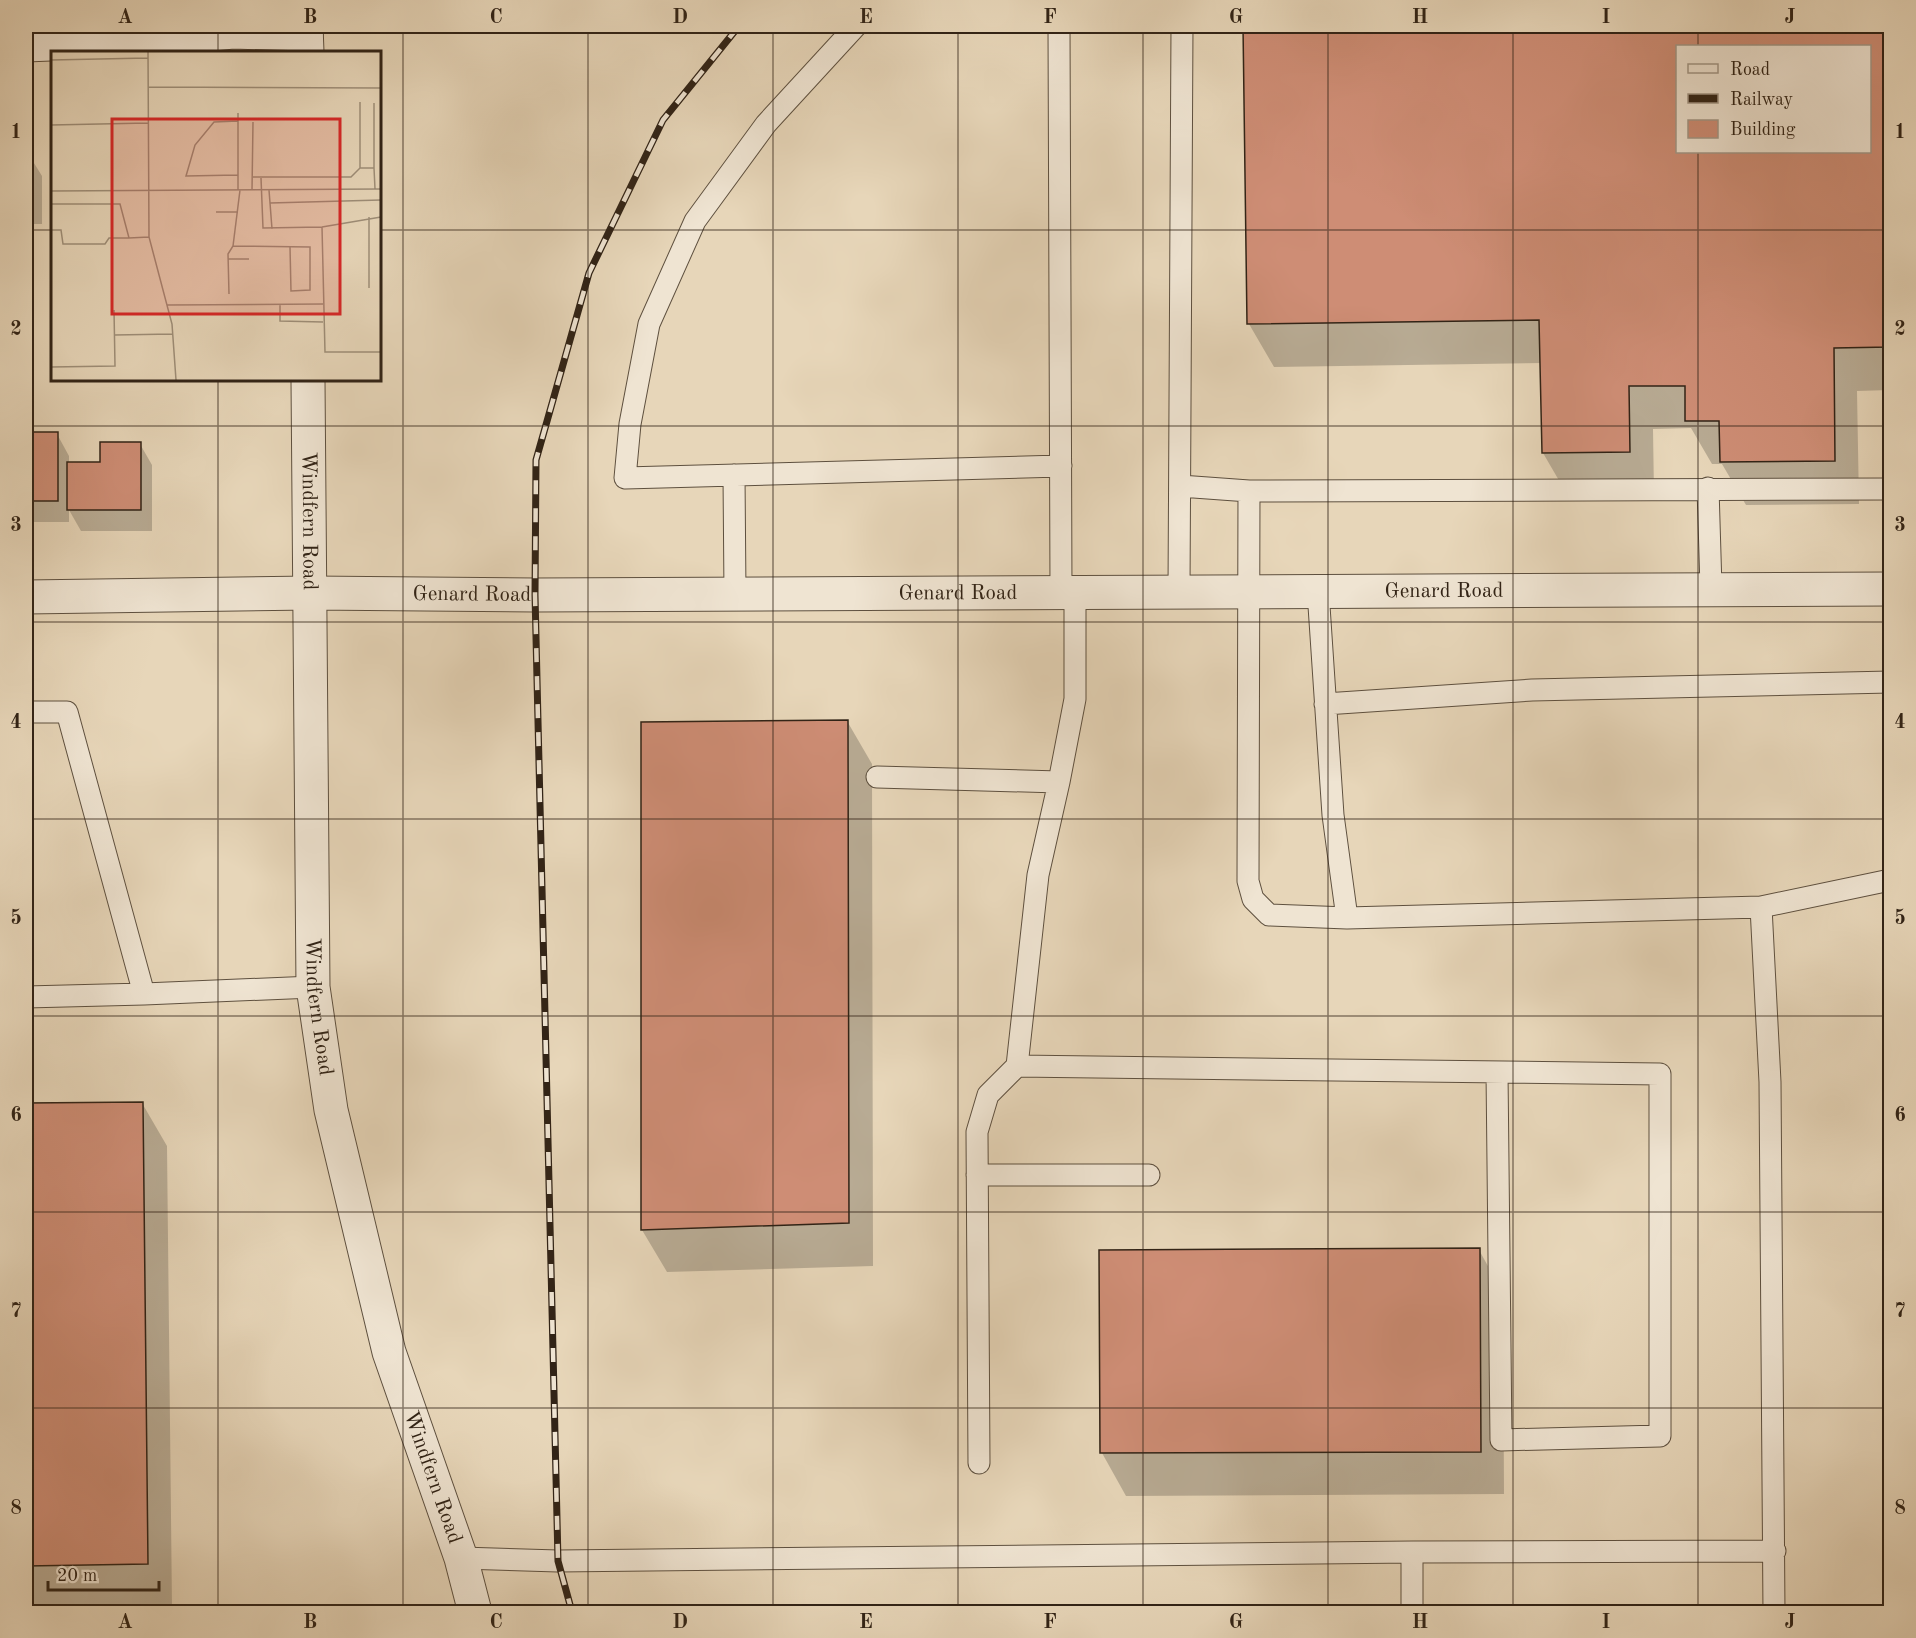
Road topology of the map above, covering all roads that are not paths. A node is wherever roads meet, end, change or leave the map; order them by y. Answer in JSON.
{"nodes":[{"id":1,"x":856,"y":26,"type":"edge"},
{"id":2,"x":1059,"y":26,"type":"edge"},
{"id":3,"x":1182,"y":26,"type":"edge"},
{"id":4,"x":306,"y":37,"type":"edge"},
{"id":5,"x":26,"y":45,"type":"edge"},
{"id":6,"x":308,"y":381,"type":"edge"},
{"id":7,"x":1061,"y":466,"type":"junction"},
{"id":8,"x":734,"y":475,"type":"junction"},
{"id":9,"x":1180,"y":486,"type":"junction"},
{"id":10,"x":1708,"y":488,"type":"junction"},
{"id":11,"x":1890,"y":489,"type":"edge"},
{"id":12,"x":1250,"y":491,"type":"junction"},
{"id":13,"x":1711,"y":588,"type":"junction"},
{"id":14,"x":1890,"y":589,"type":"edge"},
{"id":15,"x":1068,"y":591,"type":"junction"},
{"id":16,"x":1179,"y":591,"type":"junction"},
{"id":17,"x":1318,"y":591,"type":"junction"},
{"id":18,"x":311,"y":592,"type":"junction"},
{"id":19,"x":1250,"y":592,"type":"junction"},
{"id":20,"x":735,"y":594,"type":"junction"},
{"id":21,"x":26,"y":597,"type":"edge"},
{"id":22,"x":1890,"y":682,"type":"edge"},
{"id":23,"x":1325,"y":704,"type":"junction"},
{"id":24,"x":26,"y":712,"type":"edge"},
{"id":25,"x":877,"y":777,"type":"dead end"},
{"id":26,"x":1059,"y":782,"type":"junction"},
{"id":27,"x":1890,"y":880,"type":"edge"},
{"id":28,"x":1761,"y":907,"type":"junction"},
{"id":29,"x":1347,"y":918,"type":"junction"},
{"id":30,"x":313,"y":987,"type":"junction"},
{"id":31,"x":144,"y":994,"type":"junction"},
{"id":32,"x":26,"y":997,"type":"edge"},
{"id":33,"x":1017,"y":1066,"type":"junction"},
{"id":34,"x":1497,"y":1072,"type":"junction"},
{"id":35,"x":977,"y":1175,"type":"junction"},
{"id":36,"x":1149,"y":1175,"type":"dead end"},
{"id":37,"x":979,"y":1463,"type":"dead end"},
{"id":38,"x":1775,"y":1551,"type":"junction"},
{"id":39,"x":1412,"y":1552,"type":"junction"},
{"id":40,"x":461,"y":1558,"type":"junction"},
{"id":41,"x":475,"y":1612,"type":"edge"},
{"id":42,"x":1413,"y":1612,"type":"edge"},
{"id":43,"x":1774,"y":1612,"type":"edge"}],
"edges":[{"from":1,"to":8,"type":"lane"},
{"from":2,"to":7,"type":"lane"},
{"from":3,"to":9,"type":"lane"},
{"from":4,"to":5,"type":"street"},
{"from":6,"to":18,"type":"street","name":"Windfern Road"},
{"from":7,"to":8,"type":"lane"},
{"from":7,"to":15,"type":"lane"},
{"from":8,"to":20,"type":"lane"},
{"from":9,"to":12,"type":"lane"},
{"from":9,"to":16,"type":"lane"},
{"from":10,"to":11,"type":"lane"},
{"from":10,"to":12,"type":"lane"},
{"from":10,"to":13,"type":"lane"},
{"from":12,"to":19,"type":"lane"},
{"from":13,"to":14,"type":"street","name":"Genard Road"},
{"from":13,"to":17,"type":"street","name":"Genard Road"},
{"from":15,"to":16,"type":"street","name":"Genard Road"},
{"from":15,"to":20,"type":"street","name":"Genard Road"},
{"from":15,"to":26,"type":"lane"},
{"from":16,"to":19,"type":"street","name":"Genard Road"},
{"from":17,"to":19,"type":"street","name":"Genard Road"},
{"from":17,"to":23,"type":"lane"},
{"from":18,"to":20,"type":"street","name":"Genard Road"},
{"from":18,"to":21,"type":"street","name":"Genard Road"},
{"from":18,"to":30,"type":"street","name":"Windfern Road"},
{"from":19,"to":29,"type":"lane"},
{"from":22,"to":23,"type":"lane"},
{"from":23,"to":29,"type":"lane"},
{"from":24,"to":31,"type":"lane"},
{"from":25,"to":26,"type":"lane"},
{"from":26,"to":33,"type":"lane"},
{"from":27,"to":28,"type":"lane"},
{"from":28,"to":29,"type":"lane"},
{"from":28,"to":38,"type":"lane"},
{"from":30,"to":31,"type":"lane"},
{"from":30,"to":40,"type":"street","name":"Windfern Road"},
{"from":31,"to":32,"type":"lane"},
{"from":33,"to":34,"type":"lane"},
{"from":33,"to":35,"type":"lane"},
{"from":34,"to":34,"type":"lane"},
{"from":35,"to":36,"type":"lane"},
{"from":35,"to":37,"type":"lane"},
{"from":38,"to":39,"type":"lane"},
{"from":38,"to":43,"type":"lane"},
{"from":39,"to":40,"type":"lane"},
{"from":39,"to":42,"type":"lane"},
{"from":40,"to":41,"type":"street","name":"Windfern Road"}]}
